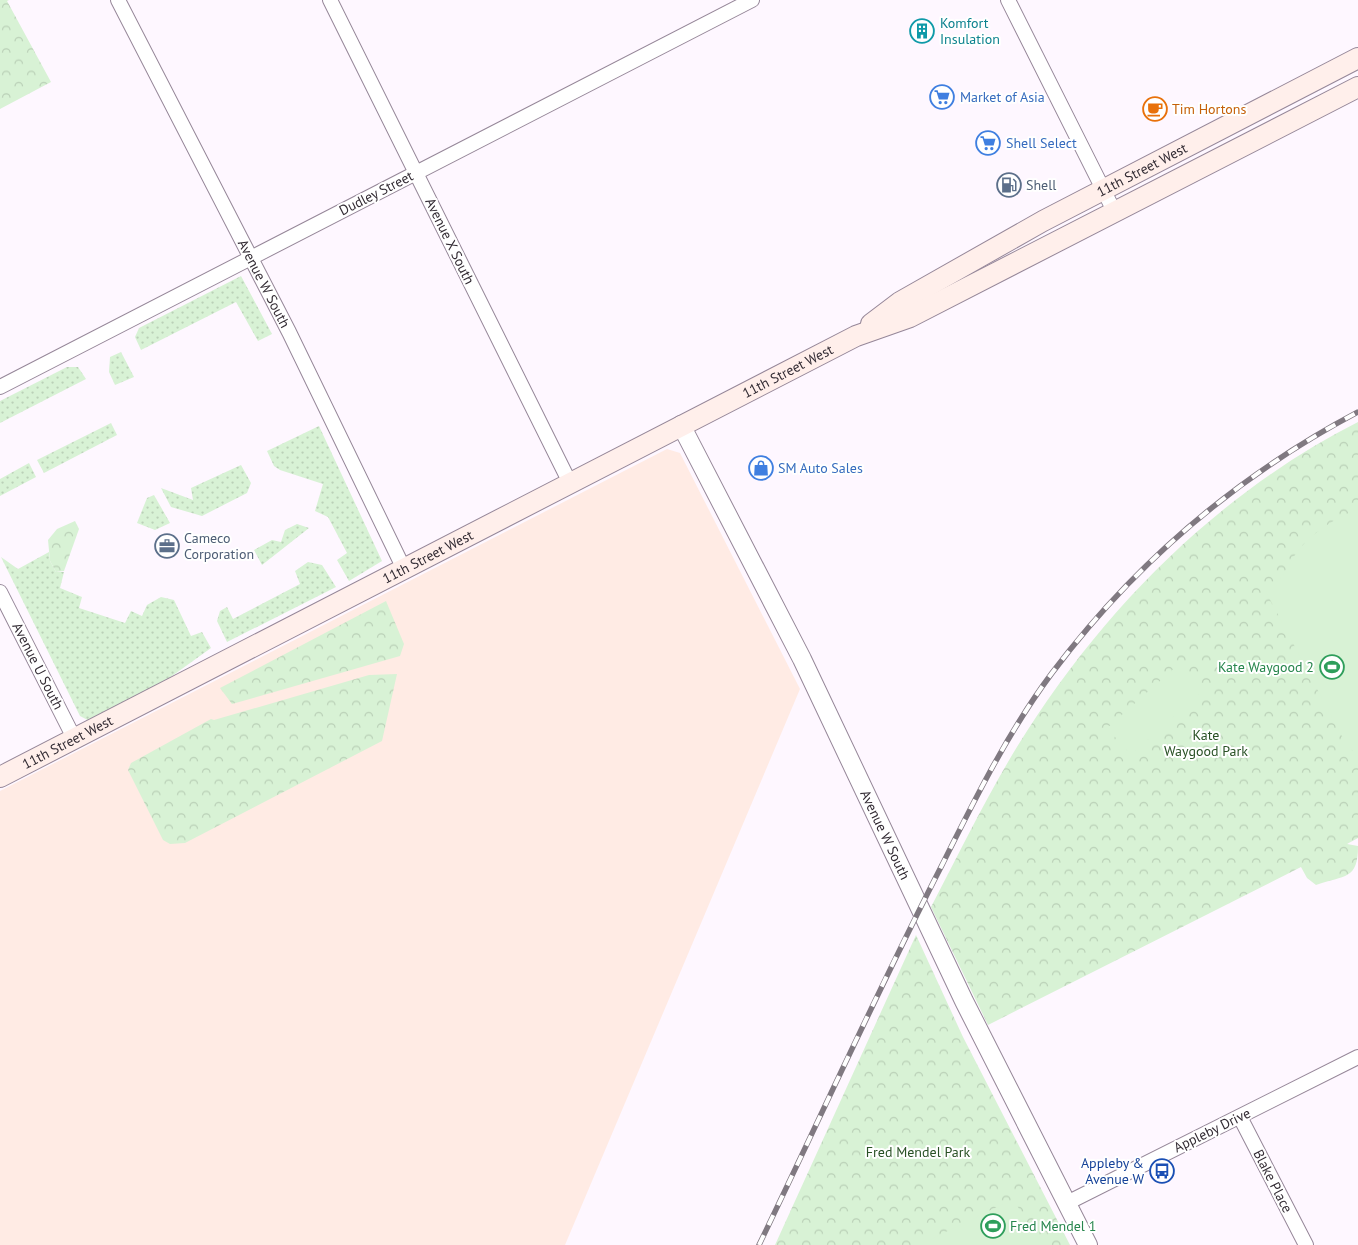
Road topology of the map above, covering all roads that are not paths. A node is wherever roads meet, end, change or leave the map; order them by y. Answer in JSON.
{"nodes":[{"id":1,"x":118,"y":0,"type":"edge"},
{"id":2,"x":330,"y":0,"type":"edge"},
{"id":3,"x":752,"y":0,"type":"edge"},
{"id":4,"x":1008,"y":0,"type":"edge"},
{"id":5,"x":1358,"y":58,"type":"edge"},
{"id":6,"x":1358,"y":87,"type":"edge"},
{"id":7,"x":416,"y":172,"type":"junction"},
{"id":8,"x":1104,"y":190,"type":"junction"},
{"id":9,"x":1114,"y":211,"type":"junction"},
{"id":10,"x":251,"y":258,"type":"junction"},
{"id":11,"x":856,"y":336,"type":"junction"},
{"id":12,"x":0,"y":387,"type":"edge"},
{"id":13,"x":680,"y":425,"type":"junction"},
{"id":14,"x":570,"y":483,"type":"junction"},
{"id":15,"x":404,"y":569,"type":"junction"},
{"id":16,"x":0,"y":592,"type":"edge"},
{"id":17,"x":75,"y":740,"type":"junction"},
{"id":18,"x":0,"y":777,"type":"edge"},
{"id":19,"x":1358,"y":1057,"type":"edge"},
{"id":20,"x":1240,"y":1117,"type":"junction"},
{"id":21,"x":1067,"y":1203,"type":"junction"},
{"id":22,"x":1088,"y":1245,"type":"edge"},
{"id":23,"x":1306,"y":1245,"type":"edge"}],
"edges":[{"from":1,"to":10,"type":"street","name":"Avenue W South"},
{"from":2,"to":7,"type":"street","name":"Avenue X South"},
{"from":3,"to":7,"type":"street","name":"Dudley Street"},
{"from":4,"to":8,"type":"street"},
{"from":5,"to":8,"type":"main road","name":"11th Street West"},
{"from":6,"to":9,"type":"main road","name":"11th Street West"},
{"from":7,"to":10,"type":"street","name":"Dudley Street"},
{"from":7,"to":14,"type":"street","name":"Avenue X South"},
{"from":8,"to":9,"type":"street"},
{"from":8,"to":11,"type":"main road","name":"11th Street West"},
{"from":9,"to":11,"type":"main road","name":"11th Street West"},
{"from":10,"to":12,"type":"street","name":"Dudley Street"},
{"from":10,"to":15,"type":"street","name":"Avenue W South"},
{"from":11,"to":13,"type":"main road","name":"11th Street West"},
{"from":13,"to":14,"type":"main road","name":"11th Street West"},
{"from":13,"to":21,"type":"street","name":"Avenue W South"},
{"from":14,"to":15,"type":"main road","name":"11th Street West"},
{"from":15,"to":17,"type":"main road","name":"11th Street West"},
{"from":16,"to":17,"type":"street","name":"Avenue U South"},
{"from":17,"to":18,"type":"main road","name":"11th Street West"},
{"from":19,"to":20,"type":"street","name":"Appleby Drive"},
{"from":20,"to":21,"type":"street","name":"Appleby Drive"},
{"from":20,"to":23,"type":"street","name":"Blake Place"},
{"from":21,"to":22,"type":"street","name":"Avenue W South"}]}
